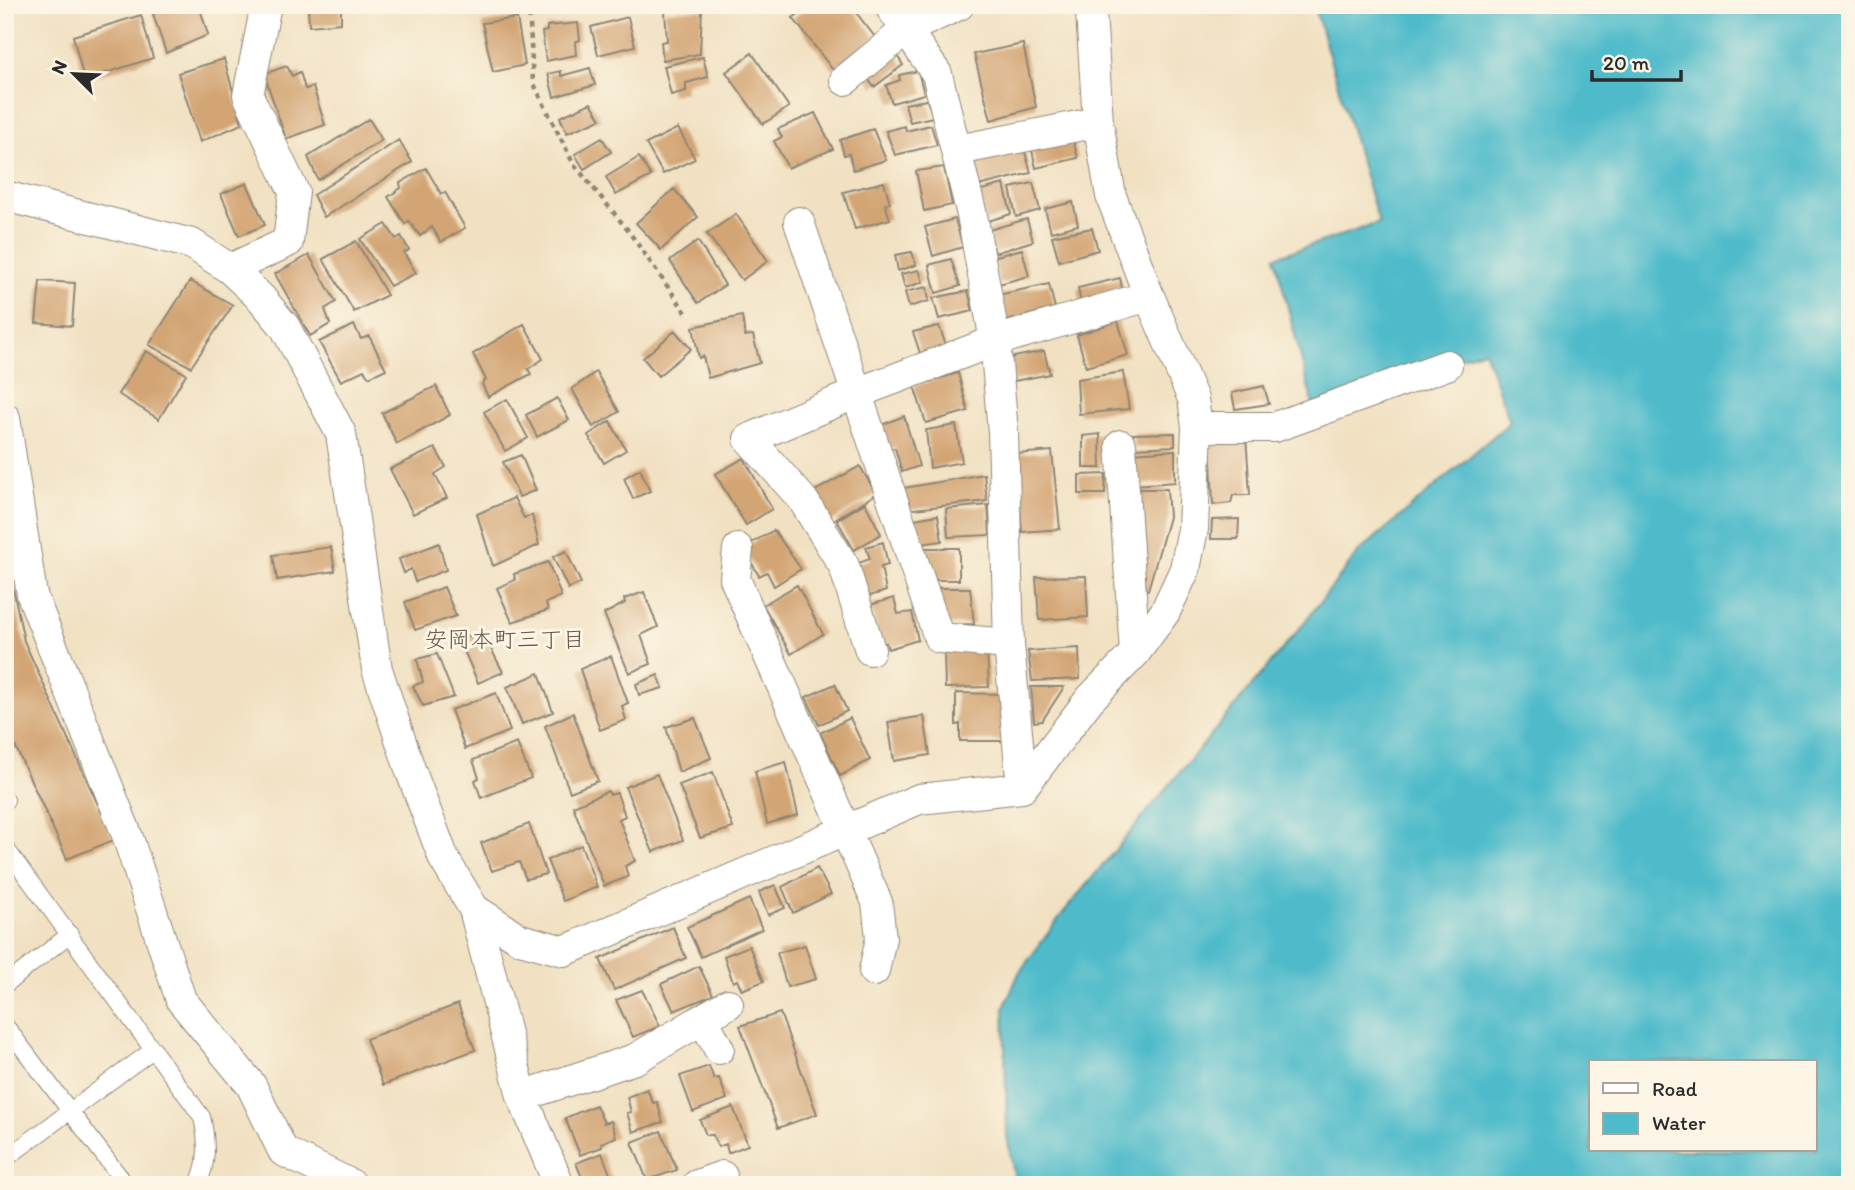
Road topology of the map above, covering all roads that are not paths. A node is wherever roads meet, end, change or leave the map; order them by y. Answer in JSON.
{"nodes":[{"id":1,"x":263,"y":5,"type":"edge"},
{"id":2,"x":889,"y":5,"type":"edge"},
{"id":3,"x":960,"y":5,"type":"edge"},
{"id":4,"x":1087,"y":5,"type":"edge"},
{"id":5,"x":907,"y":29,"type":"junction"},
{"id":6,"x":845,"y":80,"type":"dead end"},
{"id":7,"x":1098,"y":122,"type":"junction"},
{"id":8,"x":958,"y":150,"type":"junction"},
{"id":9,"x":5,"y":197,"type":"edge"},
{"id":10,"x":799,"y":222,"type":"dead end"},
{"id":11,"x":230,"y":269,"type":"junction"},
{"id":12,"x":1149,"y":296,"type":"junction"},
{"id":13,"x":995,"y":341,"type":"junction"},
{"id":14,"x":1447,"y":365,"type":"dead end"},
{"id":15,"x":857,"y":393,"type":"junction"},
{"id":16,"x":5,"y":418,"type":"edge"},
{"id":17,"x":1197,"y":427,"type":"junction"},
{"id":18,"x":1121,"y":445,"type":"dead end"},
{"id":19,"x":738,"y":549,"type":"dead end"},
{"id":20,"x":1009,"y":644,"type":"junction"},
{"id":21,"x":870,"y":650,"type":"dead end"},
{"id":22,"x":1135,"y":653,"type":"junction"},
{"id":23,"x":1022,"y":788,"type":"junction"},
{"id":24,"x":846,"y":829,"type":"junction"},
{"id":25,"x":5,"y":847,"type":"edge"},
{"id":26,"x":474,"y":909,"type":"junction"},
{"id":27,"x":70,"y":934,"type":"junction"},
{"id":28,"x":874,"y":971,"type":"dead end"},
{"id":29,"x":5,"y":985,"type":"edge"},
{"id":30,"x":728,"y":1004,"type":"dead end"},
{"id":31,"x":702,"y":1019,"type":"junction"},
{"id":32,"x":5,"y":1025,"type":"edge"},
{"id":33,"x":154,"y":1049,"type":"junction"},
{"id":34,"x":719,"y":1049,"type":"dead end"},
{"id":35,"x":522,"y":1096,"type":"junction"},
{"id":36,"x":71,"y":1111,"type":"junction"},
{"id":37,"x":5,"y":1159,"type":"edge"},
{"id":38,"x":126,"y":1185,"type":"edge"},
{"id":39,"x":197,"y":1185,"type":"edge"},
{"id":40,"x":352,"y":1185,"type":"edge"},
{"id":41,"x":559,"y":1185,"type":"edge"}],
"edges":[{"from":1,"to":11,"type":"street"},
{"from":2,"to":5,"type":"street"},
{"from":3,"to":5,"type":"street"},
{"from":4,"to":7,"type":"street"},
{"from":5,"to":6,"type":"street"},
{"from":5,"to":8,"type":"street"},
{"from":7,"to":8,"type":"street"},
{"from":7,"to":12,"type":"street"},
{"from":8,"to":13,"type":"street"},
{"from":9,"to":11,"type":"street"},
{"from":10,"to":15,"type":"street"},
{"from":11,"to":26,"type":"street"},
{"from":12,"to":13,"type":"street"},
{"from":12,"to":17,"type":"street"},
{"from":13,"to":15,"type":"street"},
{"from":13,"to":20,"type":"street"},
{"from":14,"to":17,"type":"street"},
{"from":15,"to":20,"type":"street"},
{"from":15,"to":21,"type":"street"},
{"from":16,"to":40,"type":"street"},
{"from":17,"to":22,"type":"street"},
{"from":18,"to":22,"type":"street"},
{"from":19,"to":24,"type":"street"},
{"from":20,"to":23,"type":"street"},
{"from":22,"to":23,"type":"street"},
{"from":23,"to":24,"type":"street"},
{"from":24,"to":26,"type":"street"},
{"from":24,"to":28,"type":"street"},
{"from":25,"to":27,"type":"lane"},
{"from":26,"to":35,"type":"street"},
{"from":27,"to":29,"type":"lane"},
{"from":27,"to":33,"type":"lane"},
{"from":30,"to":31,"type":"street"},
{"from":31,"to":34,"type":"street"},
{"from":31,"to":35,"type":"street"},
{"from":32,"to":36,"type":"lane"},
{"from":33,"to":36,"type":"lane"},
{"from":33,"to":39,"type":"lane"},
{"from":35,"to":41,"type":"street"},
{"from":36,"to":37,"type":"lane"},
{"from":36,"to":38,"type":"lane"}]}
